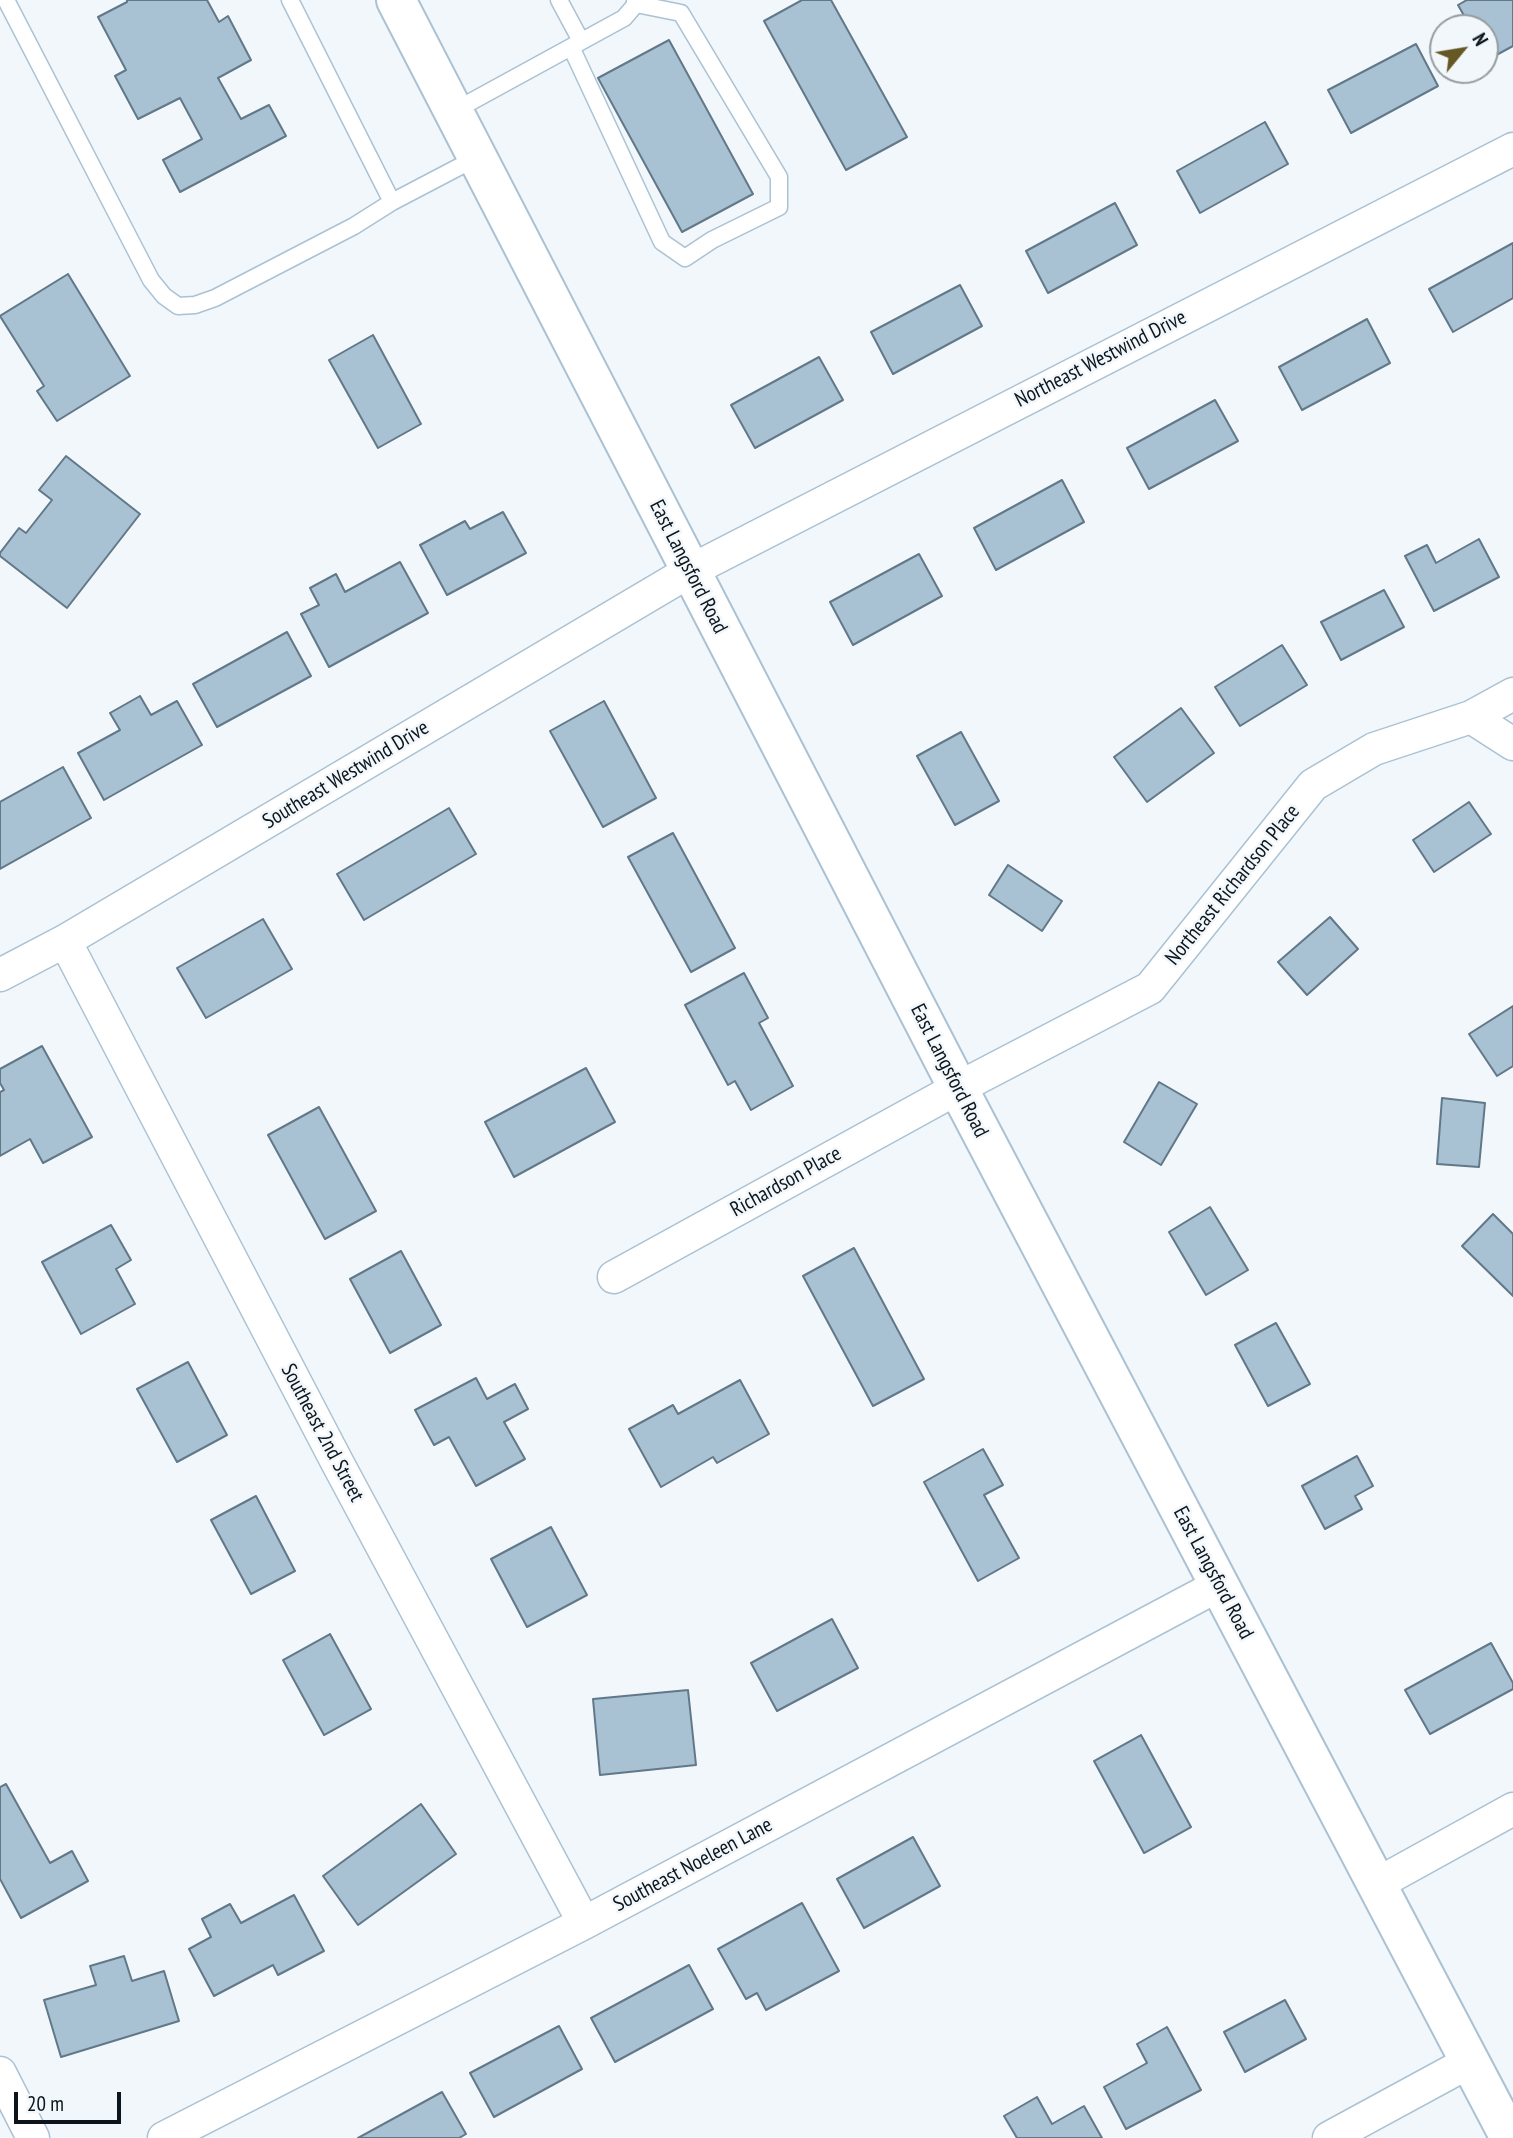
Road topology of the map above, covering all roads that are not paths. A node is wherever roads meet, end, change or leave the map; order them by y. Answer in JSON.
{"nodes":[{"id":1,"x":6,"y":0,"type":"edge"},
{"id":2,"x":290,"y":0,"type":"edge"},
{"id":3,"x":396,"y":0,"type":"edge"},
{"id":4,"x":559,"y":0,"type":"edge"},
{"id":5,"x":645,"y":2,"type":"edge"},
{"id":6,"x":576,"y":44,"type":"junction"},
{"id":7,"x":454,"y":111,"type":"junction"},
{"id":8,"x":1513,"y":149,"type":"edge"},
{"id":9,"x":476,"y":158,"type":"junction"},
{"id":10,"x":392,"y":202,"type":"junction"},
{"id":11,"x":690,"y":571,"type":"junction"},
{"id":12,"x":1513,"y":694,"type":"edge"},
{"id":13,"x":1471,"y":716,"type":"junction"},
{"id":14,"x":1513,"y":744,"type":"edge"},
{"id":15,"x":65,"y":941,"type":"junction"},
{"id":16,"x":0,"y":975,"type":"edge"},
{"id":17,"x":958,"y":1088,"type":"junction"},
{"id":18,"x":614,"y":1277,"type":"dead end"},
{"id":19,"x":1219,"y":1585,"type":"junction"},
{"id":20,"x":1513,"y":1809,"type":"edge"},
{"id":21,"x":1377,"y":1885,"type":"junction"},
{"id":22,"x":583,"y":1923,"type":"junction"},
{"id":23,"x":1469,"y":2062,"type":"junction"},
{"id":24,"x":0,"y":2073,"type":"edge"},
{"id":25,"x":33,"y":2138,"type":"edge"},
{"id":26,"x":164,"y":2138,"type":"edge"},
{"id":27,"x":1329,"y":2138,"type":"edge"},
{"id":28,"x":1510,"y":2138,"type":"edge"}],
"edges":[{"from":1,"to":10,"type":"lane"},
{"from":2,"to":10,"type":"lane"},
{"from":3,"to":7,"type":"street","name":"East Langsford Road"},
{"from":4,"to":6,"type":"lane"},
{"from":5,"to":6,"type":"lane"},
{"from":5,"to":6,"type":"lane"},
{"from":6,"to":7,"type":"lane"},
{"from":7,"to":9,"type":"street","name":"East Langsford Road"},
{"from":8,"to":11,"type":"street","name":"Northeast Westwind Drive"},
{"from":9,"to":10,"type":"lane"},
{"from":9,"to":11,"type":"street","name":"East Langsford Road"},
{"from":11,"to":15,"type":"street","name":"Southeast Westwind Drive"},
{"from":11,"to":17,"type":"street","name":"East Langsford Road"},
{"from":12,"to":13,"type":"street","name":"Northeast Richardson Place"},
{"from":13,"to":14,"type":"street"},
{"from":13,"to":17,"type":"street","name":"Northeast Richardson Place"},
{"from":15,"to":16,"type":"street","name":"Southeast Westwind Drive"},
{"from":15,"to":22,"type":"street","name":"Southeast 2nd Street"},
{"from":17,"to":18,"type":"street","name":"Richardson Place"},
{"from":17,"to":19,"type":"street","name":"East Langsford Road"},
{"from":19,"to":21,"type":"street","name":"East Langsford Road"},
{"from":19,"to":22,"type":"street","name":"Southeast Noeleen Lane"},
{"from":20,"to":21,"type":"street"},
{"from":21,"to":23,"type":"street","name":"East Langsford Road"},
{"from":22,"to":26,"type":"street","name":"Southeast Noeleen Lane"},
{"from":23,"to":27,"type":"street"},
{"from":23,"to":28,"type":"street","name":"East Langsford Road"},
{"from":24,"to":25,"type":"street"}]}
